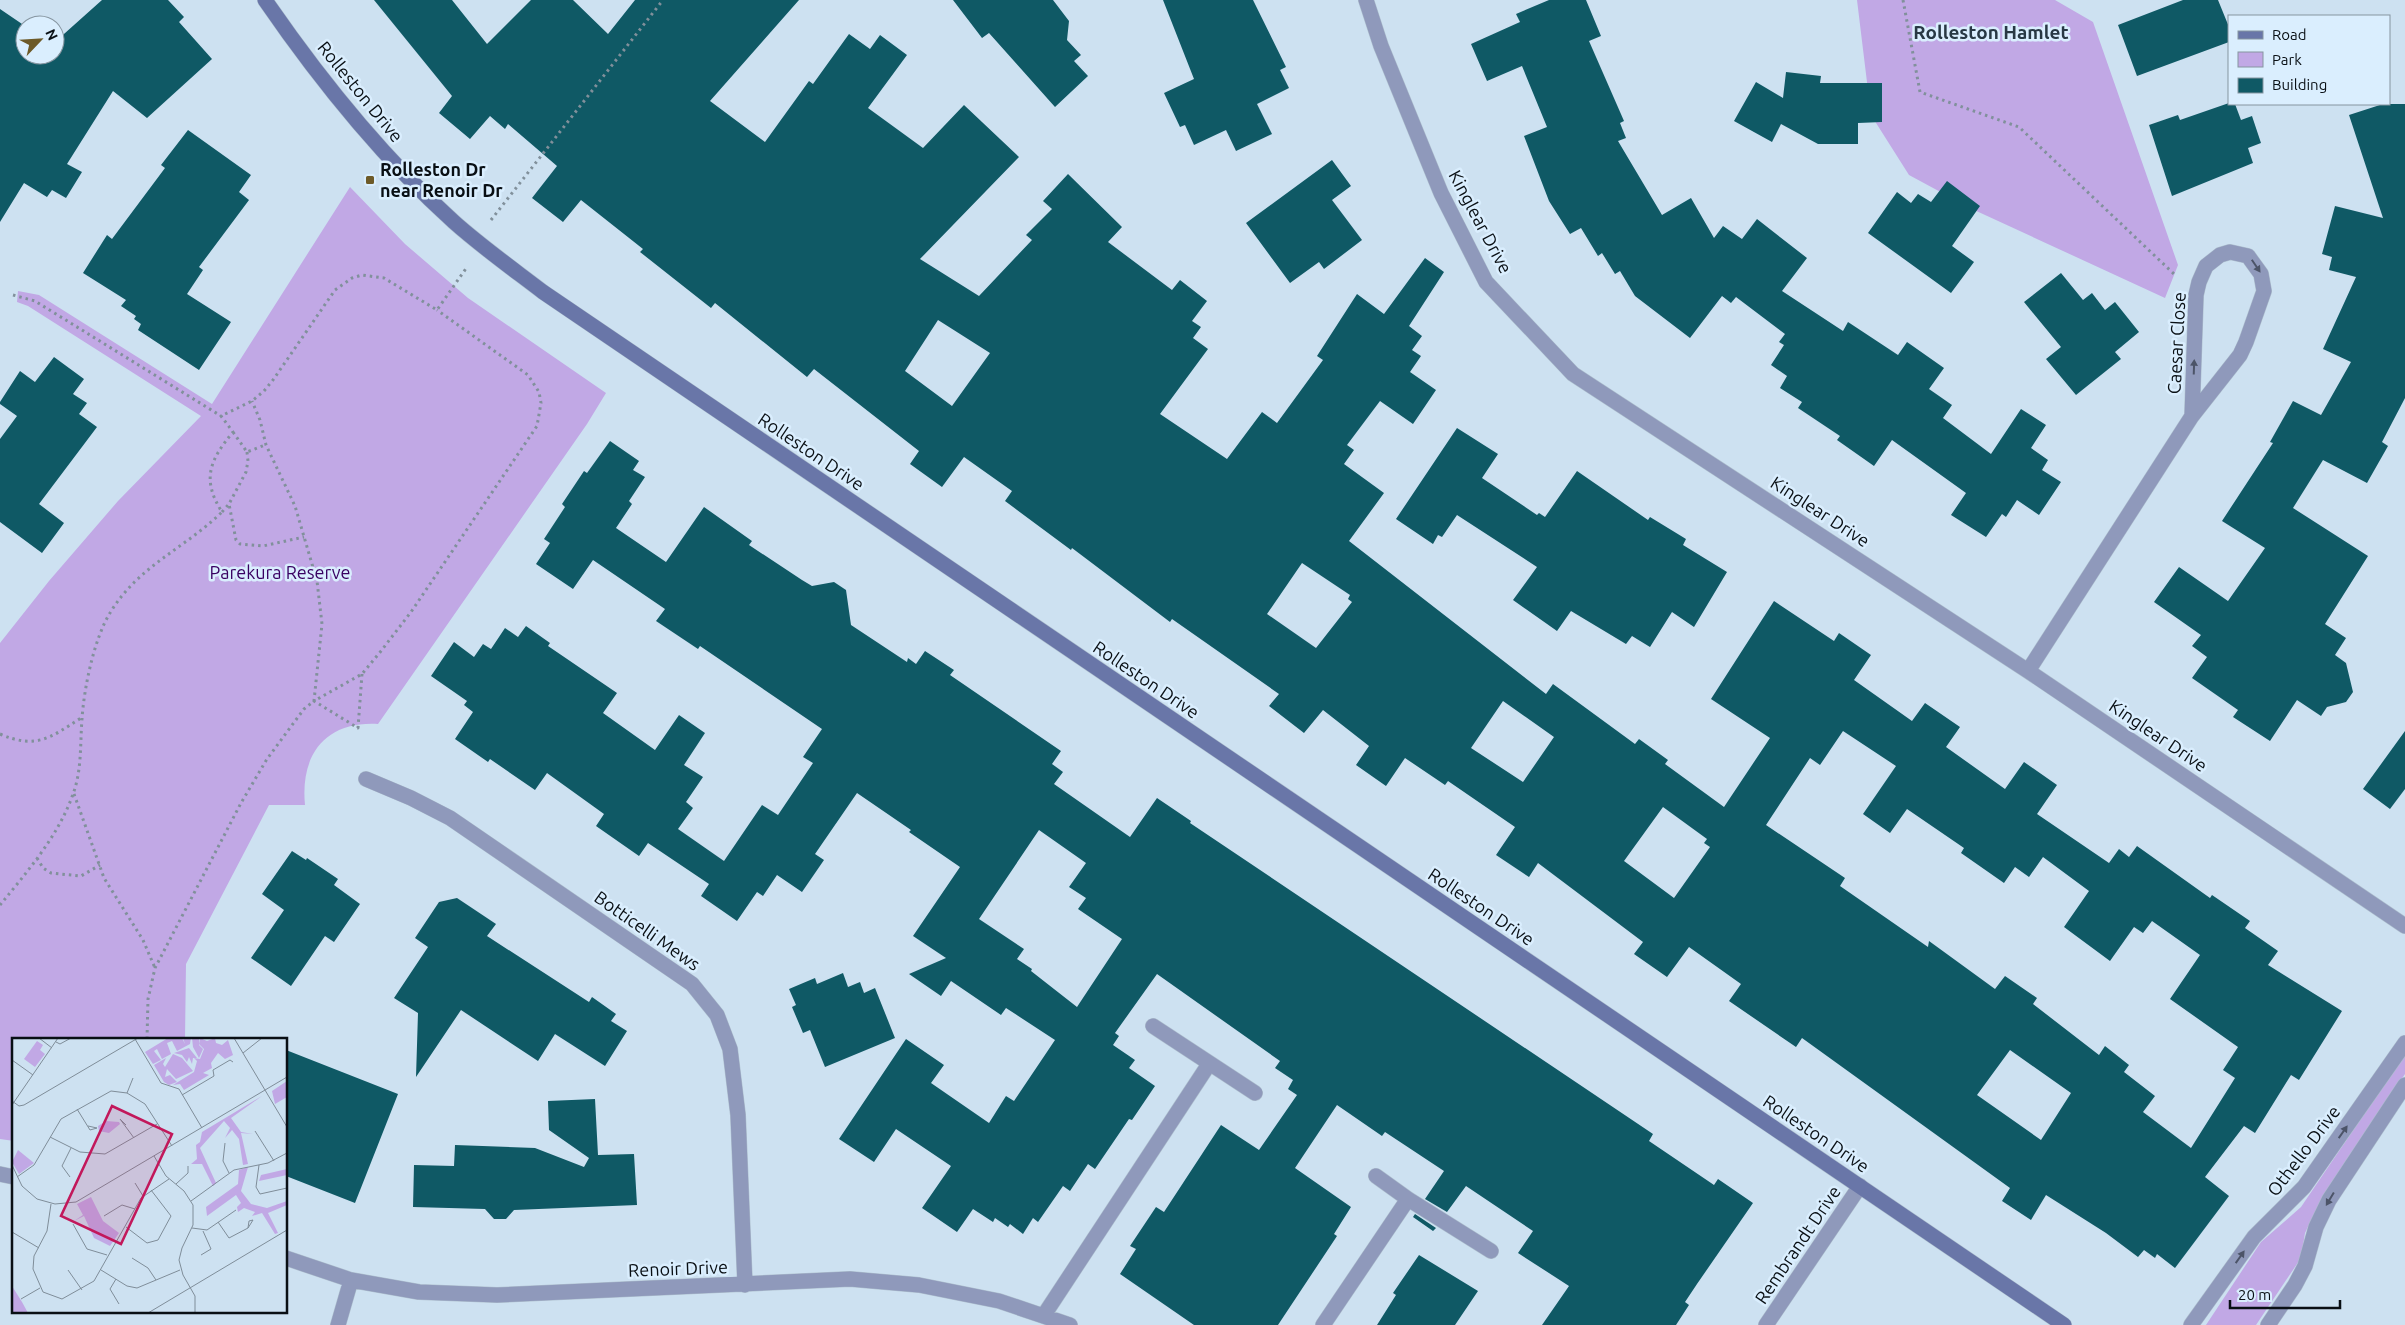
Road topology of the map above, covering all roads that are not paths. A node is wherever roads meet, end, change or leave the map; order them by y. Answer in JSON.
{"nodes":[{"id":1,"x":265,"y":0,"type":"edge"},
{"id":2,"x":1366,"y":0,"type":"edge"},
{"id":3,"x":2192,"y":416,"type":"junction"},
{"id":4,"x":2028,"y":671,"type":"junction"},
{"id":5,"x":366,"y":779,"type":"dead end"},
{"id":6,"x":2405,"y":926,"type":"edge"},
{"id":7,"x":1153,"y":1026,"type":"dead end"},
{"id":8,"x":2405,"y":1043,"type":"edge"},
{"id":9,"x":1209,"y":1064,"type":"junction"},
{"id":10,"x":2405,"y":1085,"type":"edge"},
{"id":11,"x":1256,"y":1094,"type":"dead end"},
{"id":12,"x":1376,"y":1176,"type":"dead end"},
{"id":13,"x":1860,"y":1186,"type":"junction"},
{"id":14,"x":1408,"y":1199,"type":"junction"},
{"id":15,"x":1491,"y":1251,"type":"dead end"},
{"id":16,"x":288,"y":1259,"type":"edge"},
{"id":17,"x":351,"y":1280,"type":"junction"},
{"id":18,"x":745,"y":1285,"type":"junction"},
{"id":19,"x":1044,"y":1315,"type":"junction"},
{"id":20,"x":338,"y":1325,"type":"edge"},
{"id":21,"x":1070,"y":1325,"type":"edge"},
{"id":22,"x":1323,"y":1325,"type":"edge"},
{"id":23,"x":1766,"y":1325,"type":"edge"},
{"id":24,"x":2064,"y":1325,"type":"edge"},
{"id":25,"x":2191,"y":1325,"type":"edge"},
{"id":26,"x":2268,"y":1325,"type":"edge"}],
"edges":[{"from":1,"to":13,"type":"main road","name":"Rolleston Drive"},
{"from":2,"to":4,"type":"street","name":"Kinglear Drive"},
{"from":3,"to":3,"type":"street","name":"Caesar Close","one_way":true},
{"from":3,"to":4,"type":"street","name":"Caesar Close"},
{"from":4,"to":6,"type":"street","name":"Kinglear Drive"},
{"from":5,"to":18,"type":"street","name":"Botticelli Mews"},
{"from":7,"to":9,"type":"street"},
{"from":25,"to":8,"type":"street","name":"Othello Drive","one_way":true},
{"from":9,"to":11,"type":"street"},
{"from":9,"to":19,"type":"street"},
{"from":10,"to":26,"type":"street","one_way":true},
{"from":12,"to":14,"type":"street"},
{"from":13,"to":23,"type":"street","name":"Rembrandt Drive"},
{"from":13,"to":24,"type":"main road","name":"Rolleston Drive"},
{"from":14,"to":15,"type":"street"},
{"from":14,"to":22,"type":"street"},
{"from":16,"to":17,"type":"street","name":"Renoir Drive"},
{"from":17,"to":18,"type":"street","name":"Renoir Drive"},
{"from":17,"to":20,"type":"street"},
{"from":18,"to":19,"type":"street","name":"Renoir Drive"},
{"from":19,"to":21,"type":"street","name":"Renoir Drive"}]}
